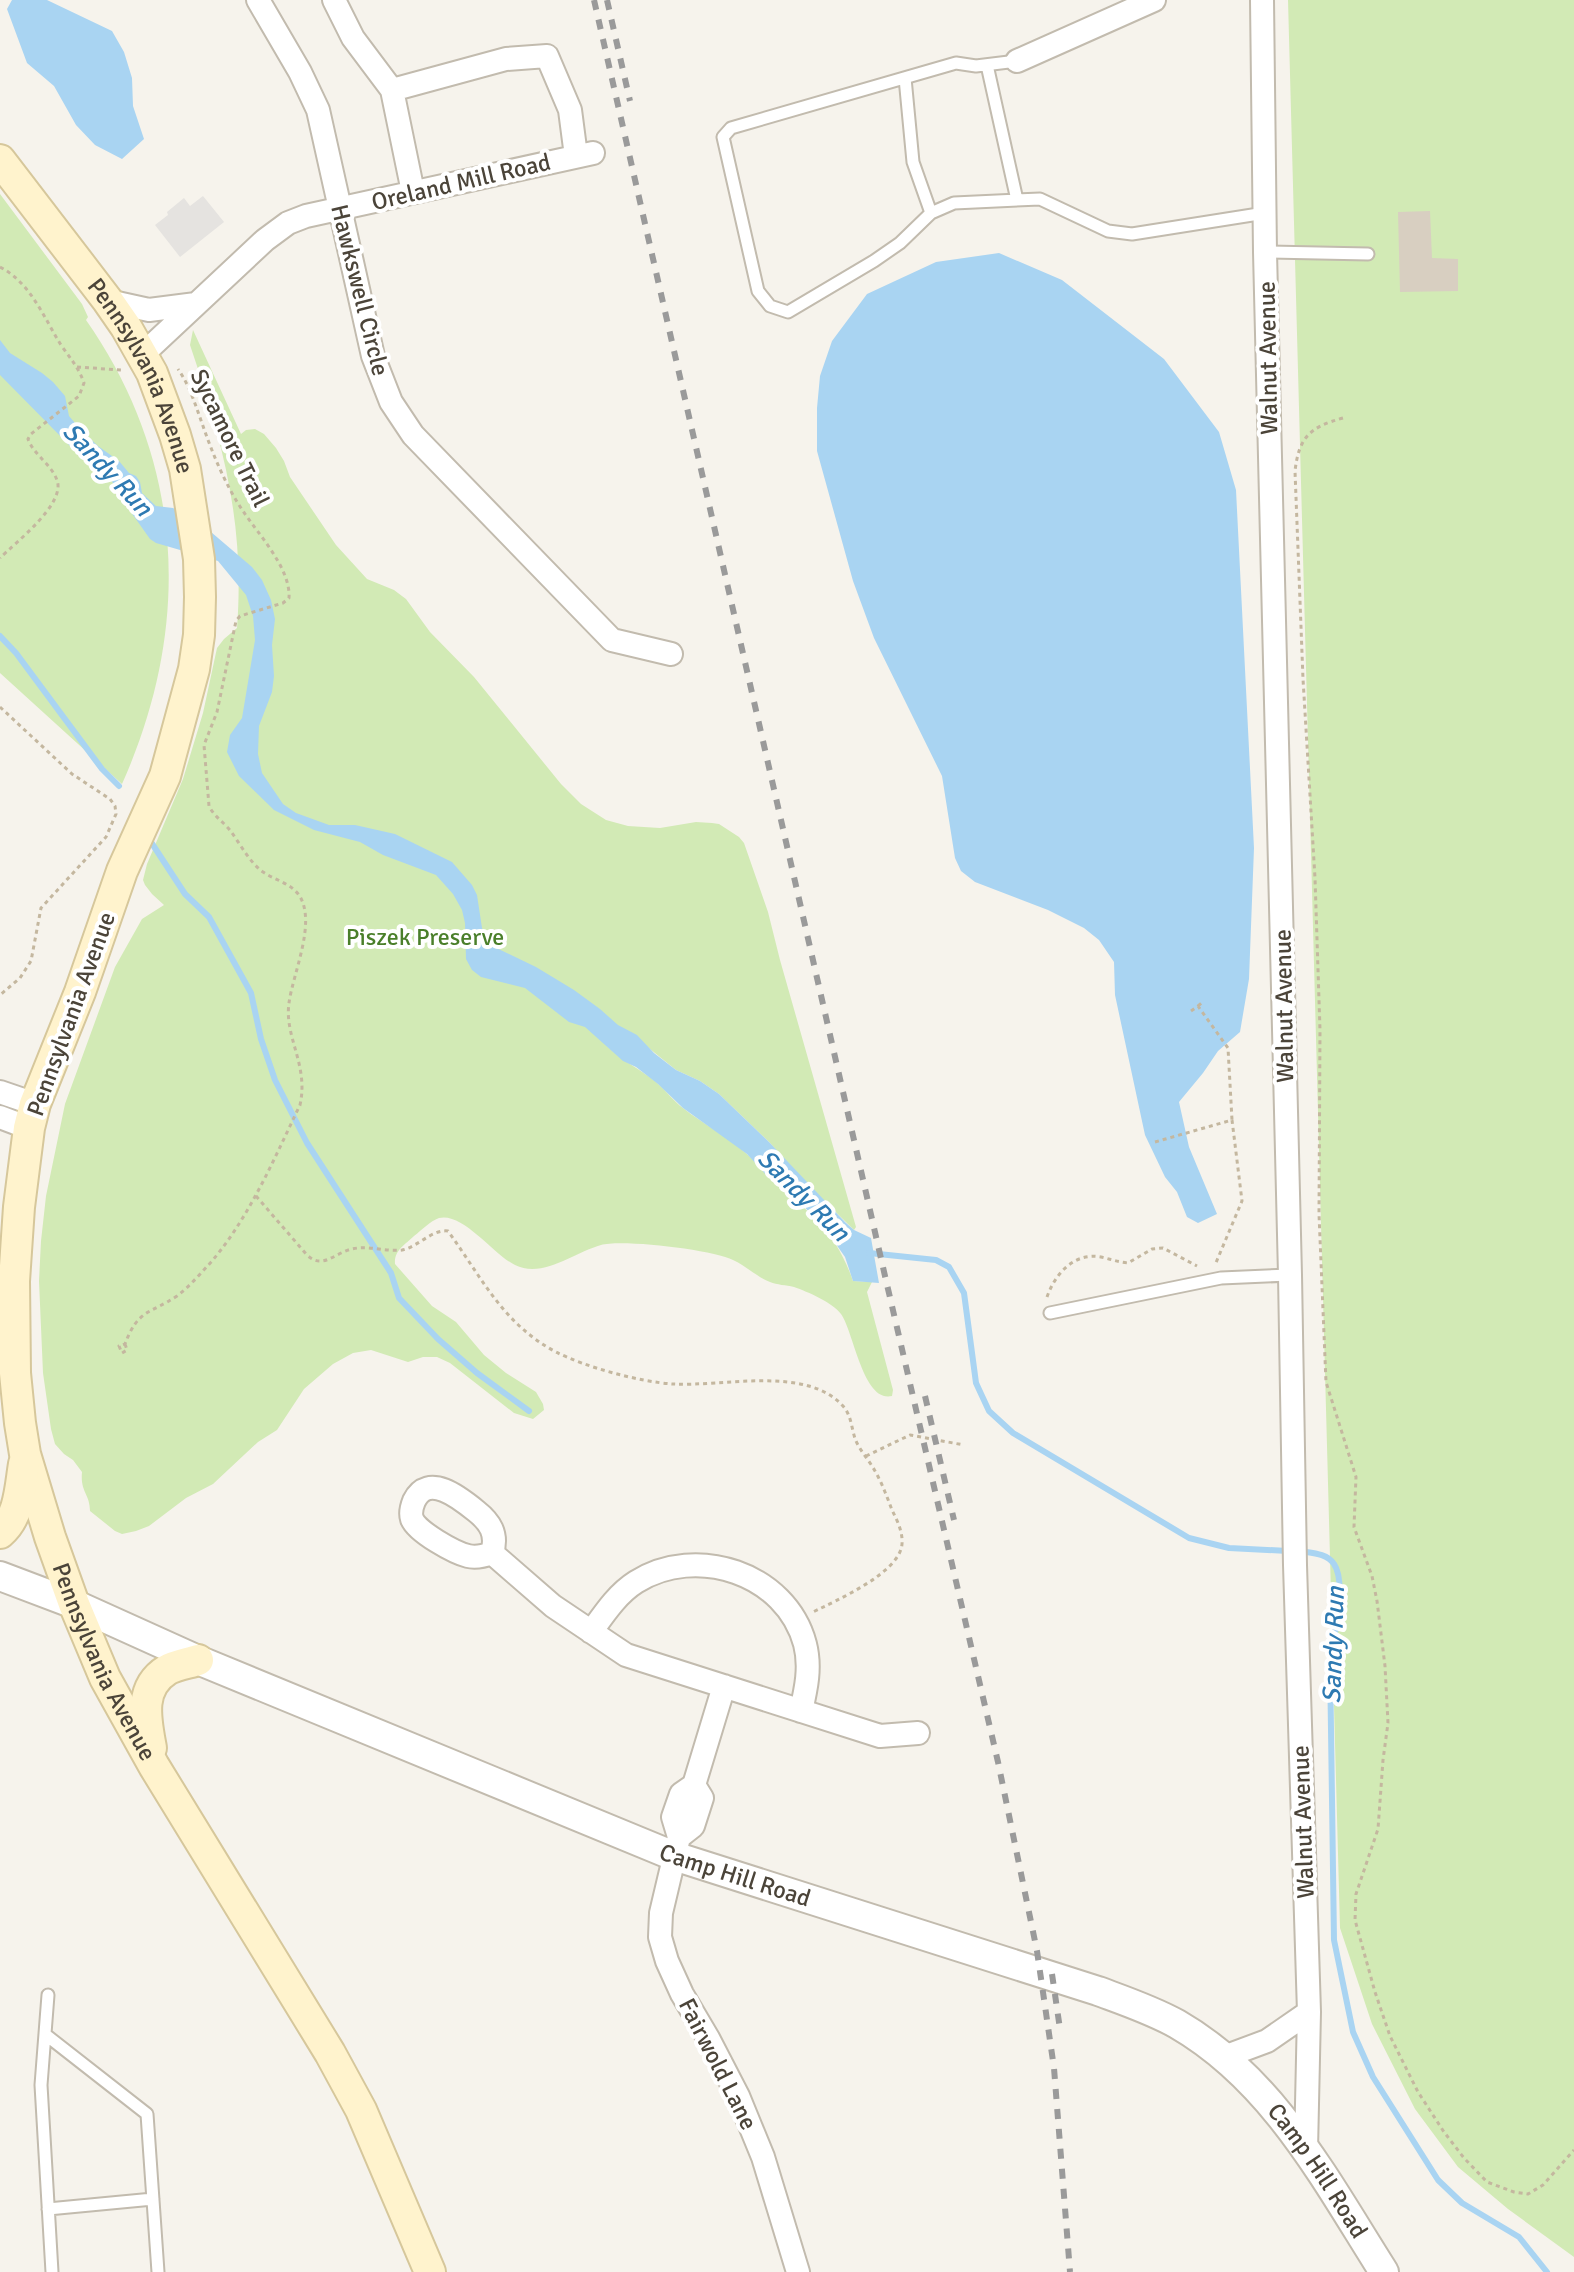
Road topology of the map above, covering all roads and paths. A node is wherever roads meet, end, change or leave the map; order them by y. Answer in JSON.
{"nodes":[{"id":1,"x":258,"y":0,"type":"edge"},
{"id":2,"x":334,"y":0,"type":"edge"},
{"id":3,"x":1154,"y":0,"type":"edge"},
{"id":4,"x":1262,"y":0,"type":"edge"},
{"id":5,"x":1017,"y":61,"type":"joint"},
{"id":6,"x":987,"y":65,"type":"junction"},
{"id":7,"x":905,"y":78,"type":"junction"},
{"id":8,"x":392,"y":90,"type":"junction"},
{"id":9,"x":0,"y":160,"type":"edge"},
{"id":10,"x":413,"y":192,"type":"junction"},
{"id":11,"x":1017,"y":200,"type":"junction"},
{"id":12,"x":339,"y":209,"type":"junction"},
{"id":13,"x":931,"y":213,"type":"junction"},
{"id":14,"x":1265,"y":213,"type":"junction"},
{"id":15,"x":1265,"y":252,"type":"junction"},
{"id":16,"x":1368,"y":254,"type":"dead end"},
{"id":17,"x":0,"y":267,"type":"edge"},
{"id":18,"x":108,"y":301,"type":"junction"},
{"id":19,"x":196,"y":304,"type":"junction"},
{"id":20,"x":132,"y":362,"type":"junction"},
{"id":21,"x":173,"y":364,"type":"dead end"},
{"id":22,"x":77,"y":367,"type":"junction"},
{"id":23,"x":1343,"y":418,"type":"dead end"},
{"id":24,"x":0,"y":558,"type":"edge"},
{"id":25,"x":671,"y":654,"type":"dead end"},
{"id":26,"x":0,"y":707,"type":"edge"},
{"id":27,"x":0,"y":995,"type":"edge"},
{"id":28,"x":1204,"y":1001,"type":"dead end"},
{"id":29,"x":1198,"y":1006,"type":"junction"},
{"id":30,"x":1191,"y":1011,"type":"dead end"},
{"id":31,"x":0,"y":1092,"type":"edge"},
{"id":32,"x":32,"y":1116,"type":"junction"},
{"id":33,"x":0,"y":1117,"type":"edge"},
{"id":34,"x":1232,"y":1120,"type":"junction"},
{"id":35,"x":1155,"y":1142,"type":"dead end"},
{"id":36,"x":255,"y":1195,"type":"junction"},
{"id":37,"x":1290,"y":1275,"type":"junction"},
{"id":38,"x":1212,"y":1280,"type":"junction"},
{"id":39,"x":1050,"y":1313,"type":"joint"},
{"id":40,"x":125,"y":1344,"type":"dead end"},
{"id":41,"x":964,"y":1445,"type":"dead end"},
{"id":42,"x":25,"y":1454,"type":"junction"},
{"id":43,"x":866,"y":1456,"type":"junction"},
{"id":44,"x":0,"y":1533,"type":"edge"},
{"id":45,"x":492,"y":1553,"type":"dead end"},
{"id":46,"x":0,"y":1576,"type":"edge"},
{"id":47,"x":74,"y":1604,"type":"junction"},
{"id":48,"x":795,"y":1621,"type":"junction"},
{"id":49,"x":591,"y":1632,"type":"junction"},
{"id":50,"x":198,"y":1660,"type":"junction"},
{"id":51,"x":724,"y":1686,"type":"junction"},
{"id":52,"x":801,"y":1711,"type":"junction"},
{"id":53,"x":918,"y":1733,"type":"dead end"},
{"id":54,"x":154,"y":1766,"type":"junction"},
{"id":55,"x":677,"y":1846,"type":"junction"},
{"id":56,"x":48,"y":1995,"type":"dead end"},
{"id":57,"x":1309,"y":2012,"type":"junction"},
{"id":58,"x":46,"y":2035,"type":"junction"},
{"id":59,"x":1224,"y":2057,"type":"junction"},
{"id":60,"x":1306,"y":2150,"type":"junction"},
{"id":61,"x":1574,"y":2150,"type":"edge"},
{"id":62,"x":153,"y":2199,"type":"junction"},
{"id":63,"x":48,"y":2209,"type":"junction"},
{"id":64,"x":52,"y":2272,"type":"edge"},
{"id":65,"x":158,"y":2272,"type":"edge"},
{"id":66,"x":430,"y":2272,"type":"edge"},
{"id":67,"x":798,"y":2272,"type":"edge"},
{"id":68,"x":1384,"y":2272,"type":"edge"}],
"edges":[{"from":1,"to":12,"type":"street","name":"Hawkswell Circle"},
{"from":2,"to":8,"type":"street"},
{"from":3,"to":5,"type":"street"},
{"from":4,"to":14,"type":"street","name":"Walnut Avenue"},
{"from":5,"to":6,"type":"lane"},
{"from":6,"to":7,"type":"lane"},
{"from":6,"to":11,"type":"lane"},
{"from":7,"to":13,"type":"lane"},
{"from":7,"to":13,"type":"lane"},
{"from":8,"to":10,"type":"street"},
{"from":8,"to":10,"type":"street","name":"Oreland Mill Road"},
{"from":9,"to":18,"type":"main road","name":"Pennsylvania Avenue"},
{"from":10,"to":12,"type":"street","name":"Oreland Mill Road"},
{"from":11,"to":13,"type":"lane"},
{"from":11,"to":14,"type":"lane"},
{"from":12,"to":19,"type":"street","name":"Oreland Mill Road"},
{"from":12,"to":25,"type":"street","name":"Hawkswell Circle"},
{"from":14,"to":15,"type":"street","name":"Walnut Avenue"},
{"from":15,"to":16,"type":"lane"},
{"from":15,"to":37,"type":"street","name":"Walnut Avenue"},
{"from":17,"to":22,"type":"path"},
{"from":18,"to":19,"type":"street"},
{"from":18,"to":20,"type":"main road","name":"Pennsylvania Avenue"},
{"from":19,"to":20,"type":"street","name":"Oreland Mill Road"},
{"from":20,"to":22,"type":"path"},
{"from":20,"to":32,"type":"main road","name":"Pennsylvania Avenue"},
{"from":21,"to":36,"type":"path","name":"Sycamore Trail"},
{"from":22,"to":24,"type":"path"},
{"from":23,"to":61,"type":"path"},
{"from":26,"to":27,"type":"path"},
{"from":28,"to":29,"type":"path"},
{"from":29,"to":30,"type":"path"},
{"from":29,"to":34,"type":"path"},
{"from":31,"to":32,"type":"street"},
{"from":32,"to":33,"type":"street"},
{"from":32,"to":42,"type":"main road","name":"Pennsylvania Avenue"},
{"from":34,"to":35,"type":"path"},
{"from":34,"to":38,"type":"path"},
{"from":36,"to":40,"type":"path","name":"Sycamore Trail"},
{"from":36,"to":43,"type":"path"},
{"from":37,"to":38,"type":"lane"},
{"from":37,"to":57,"type":"street","name":"Walnut Avenue"},
{"from":38,"to":39,"type":"lane"},
{"from":38,"to":39,"type":"path"},
{"from":41,"to":43,"type":"path"},
{"from":42,"to":44,"type":"main road"},
{"from":42,"to":47,"type":"main road","name":"Pennsylvania Avenue"},
{"from":43,"to":48,"type":"path"},
{"from":45,"to":49,"type":"street"},
{"from":46,"to":47,"type":"street","name":"Camp Hill Road"},
{"from":47,"to":50,"type":"street","name":"Camp Hill Road"},
{"from":47,"to":54,"type":"main road","name":"Pennsylvania Avenue"},
{"from":48,"to":49,"type":"street"},
{"from":48,"to":52,"type":"street"},
{"from":49,"to":51,"type":"street"},
{"from":50,"to":54,"type":"main road"},
{"from":50,"to":55,"type":"street","name":"Camp Hill Road"},
{"from":51,"to":52,"type":"street"},
{"from":51,"to":55,"type":"street","name":"Fairwold Lane"},
{"from":52,"to":53,"type":"street"},
{"from":54,"to":66,"type":"main road","name":"Pennsylvania Avenue"},
{"from":55,"to":59,"type":"street","name":"Camp Hill Road"},
{"from":55,"to":67,"type":"street","name":"Fairwold Lane"},
{"from":56,"to":58,"type":"lane"},
{"from":57,"to":59,"type":"street"},
{"from":57,"to":60,"type":"street","name":"Walnut Avenue"},
{"from":58,"to":62,"type":"lane"},
{"from":58,"to":63,"type":"lane"},
{"from":59,"to":60,"type":"street","name":"Camp Hill Road"},
{"from":60,"to":68,"type":"street","name":"Camp Hill Road"},
{"from":62,"to":63,"type":"lane"},
{"from":62,"to":65,"type":"lane"},
{"from":63,"to":64,"type":"lane"}]}
